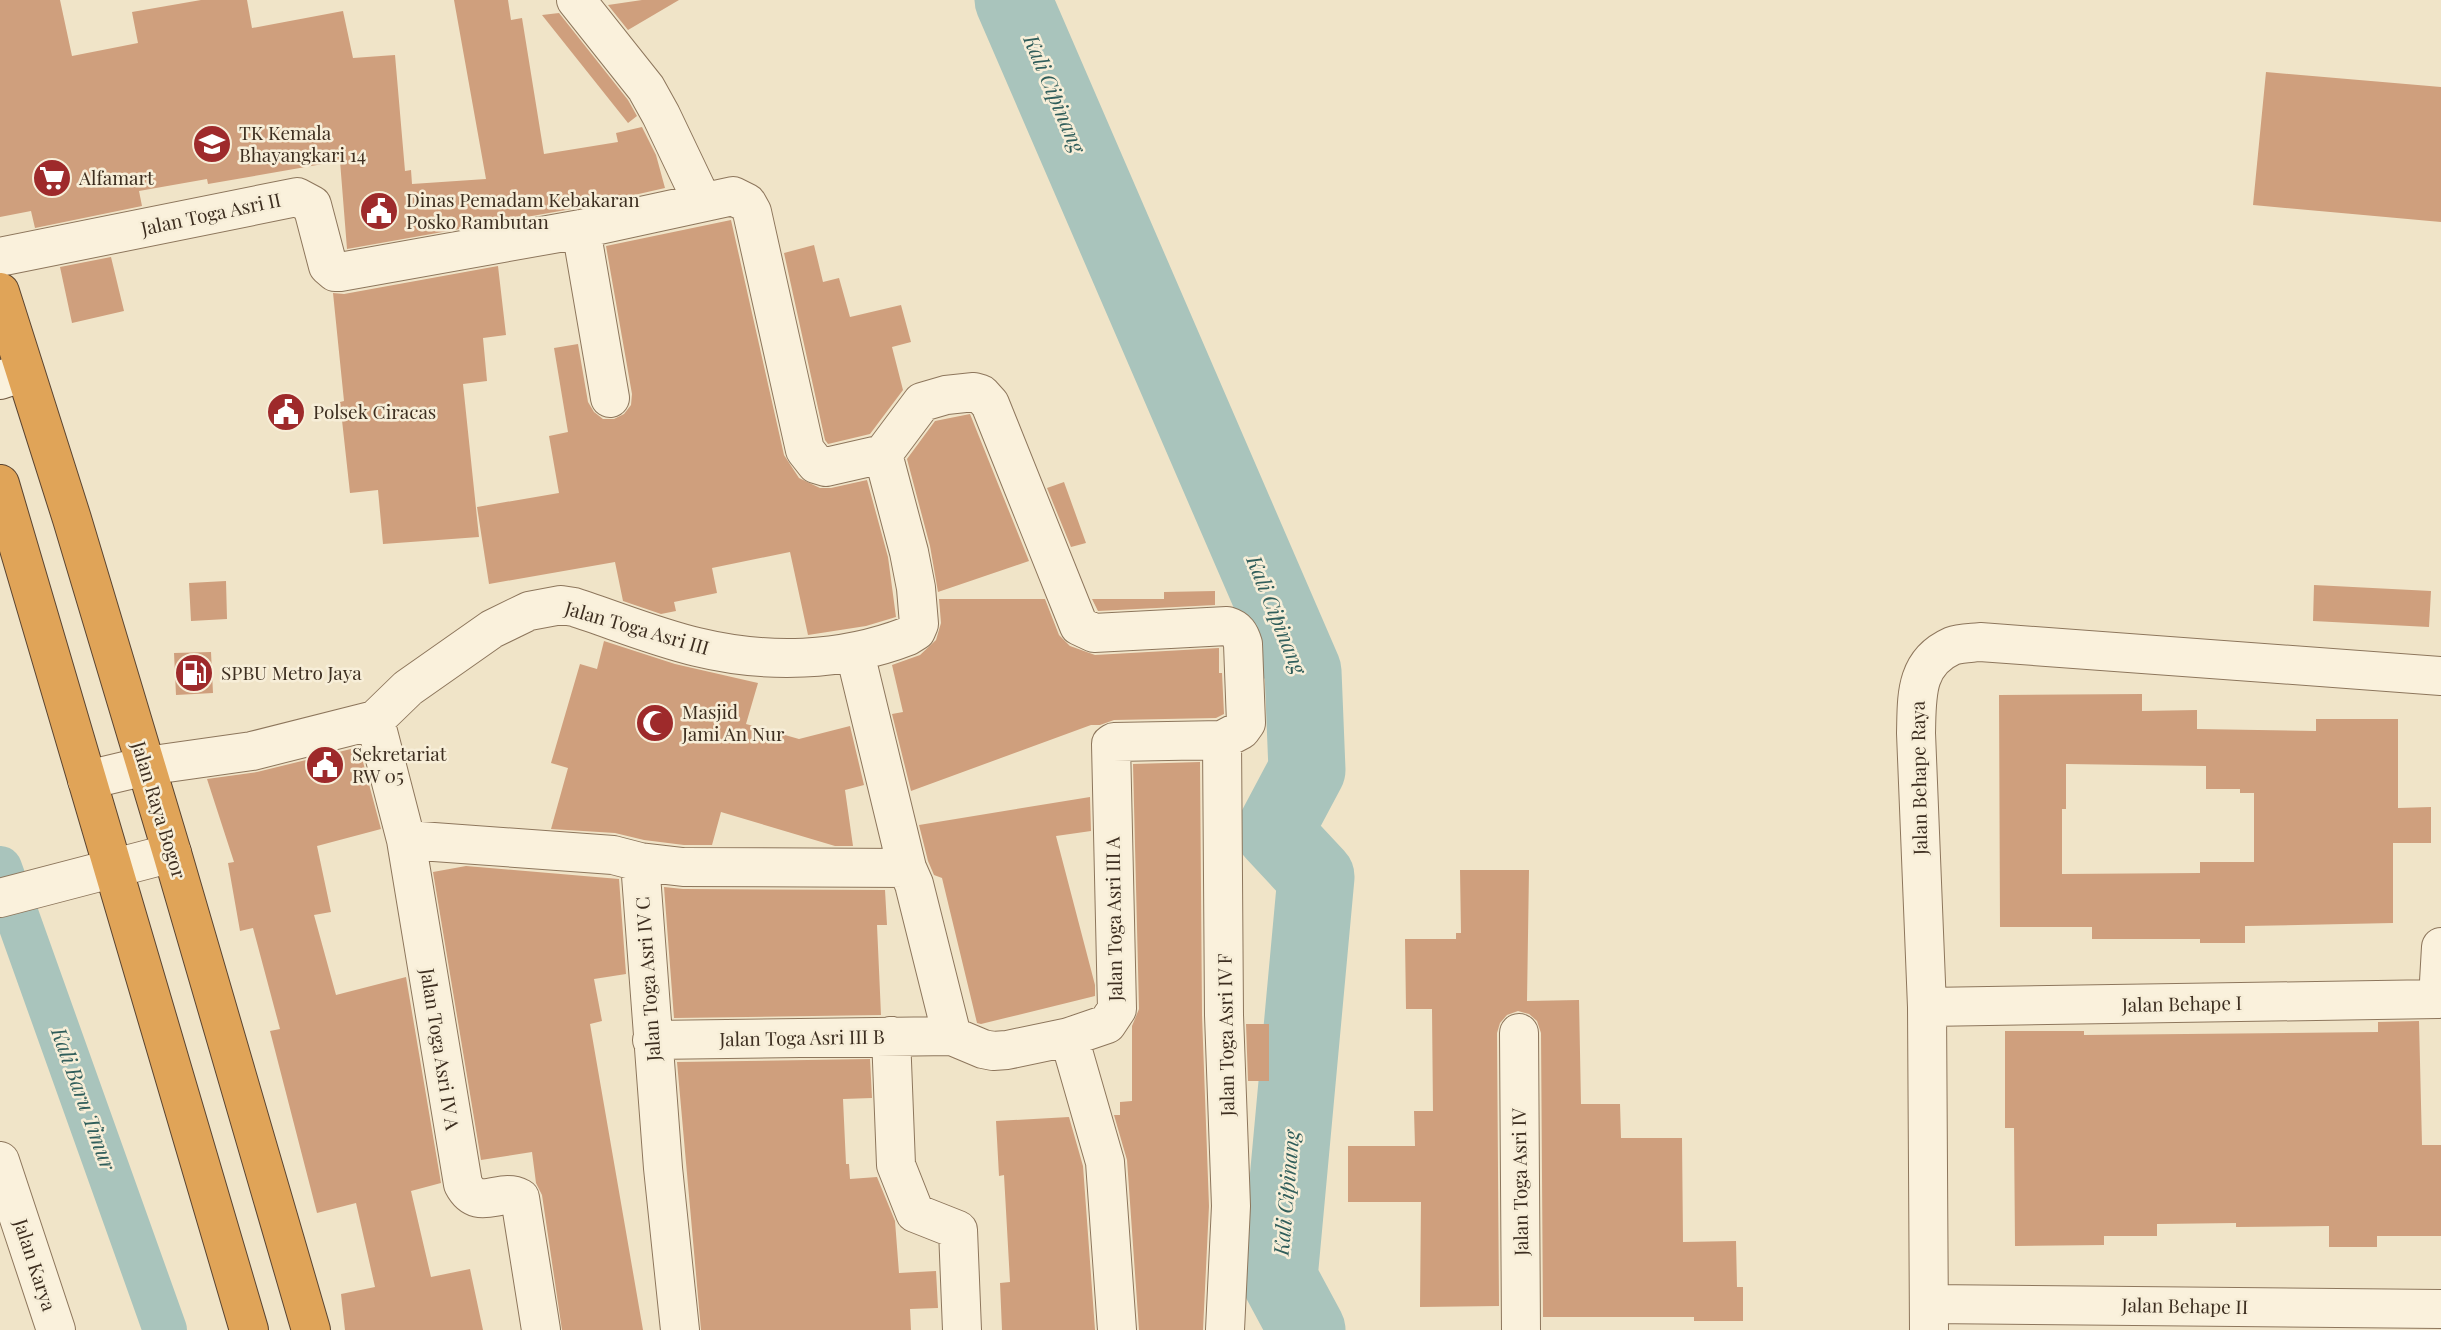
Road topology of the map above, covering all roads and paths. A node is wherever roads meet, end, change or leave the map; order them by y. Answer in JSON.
{"nodes":[{"id":1,"x":576,"y":0,"type":"edge"},
{"id":2,"x":702,"y":201,"type":"junction"},
{"id":3,"x":581,"y":229,"type":"junction"},
{"id":4,"x":0,"y":257,"type":"edge"},
{"id":5,"x":0,"y":292,"type":"edge"},
{"id":6,"x":12,"y":376,"type":"edge"},
{"id":7,"x":610,"y":398,"type":"dead end"},
{"id":8,"x":883,"y":454,"type":"junction"},
{"id":9,"x":0,"y":484,"type":"edge"},
{"id":10,"x":855,"y":653,"type":"junction"},
{"id":11,"x":2441,"y":676,"type":"edge"},
{"id":12,"x":375,"y":720,"type":"junction"},
{"id":13,"x":1222,"y":740,"type":"junction"},
{"id":14,"x":146,"y":766,"type":"junction"},
{"id":15,"x":87,"y":780,"type":"junction"},
{"id":16,"x":406,"y":841,"type":"junction"},
{"id":17,"x":172,"y":853,"type":"junction"},
{"id":18,"x":640,"y":862,"type":"junction"},
{"id":19,"x":907,"y":868,"type":"junction"},
{"id":20,"x":113,"y":869,"type":"junction"},
{"id":21,"x":0,"y":898,"type":"edge"},
{"id":22,"x":2441,"y":947,"type":"edge"},
{"id":23,"x":2439,"y":1002,"type":"edge"},
{"id":24,"x":1927,"y":1007,"type":"junction"},
{"id":25,"x":1519,"y":1033,"type":"dead end"},
{"id":26,"x":952,"y":1035,"type":"junction"},
{"id":27,"x":891,"y":1036,"type":"junction"},
{"id":28,"x":1069,"y":1037,"type":"junction"},
{"id":29,"x":652,"y":1040,"type":"junction"},
{"id":30,"x":0,"y":1161,"type":"edge"},
{"id":31,"x":2441,"y":1309,"type":"edge"},
{"id":32,"x":1929,"y":1317,"type":"edge"},
{"id":33,"x":56,"y":1330,"type":"edge"},
{"id":34,"x":250,"y":1330,"type":"edge"},
{"id":35,"x":311,"y":1330,"type":"edge"},
{"id":36,"x":541,"y":1330,"type":"edge"},
{"id":37,"x":680,"y":1330,"type":"edge"},
{"id":38,"x":962,"y":1330,"type":"edge"},
{"id":39,"x":1117,"y":1330,"type":"edge"},
{"id":40,"x":1225,"y":1330,"type":"edge"},
{"id":41,"x":1521,"y":1330,"type":"edge"}],
"edges":[{"from":1,"to":2,"type":"street"},
{"from":2,"to":3,"type":"street","name":"Jalan Toga Asri II"},
{"from":2,"to":8,"type":"street","name":"Jalan Toga Asri II"},
{"from":3,"to":4,"type":"street","name":"Jalan Toga Asri II"},
{"from":3,"to":7,"type":"street"},
{"from":5,"to":6,"type":"highway","name":"Jalan Raya Bogor"},
{"from":6,"to":14,"type":"highway","name":"Jalan Raya Bogor"},
{"from":8,"to":10,"type":"street","name":"Jalan Toga Asri III"},
{"from":8,"to":13,"type":"street"},
{"from":9,"to":15,"type":"highway"},
{"from":10,"to":12,"type":"street","name":"Jalan Toga Asri III"},
{"from":10,"to":19,"type":"street"},
{"from":11,"to":24,"type":"street","name":"Jalan Behape Raya"},
{"from":12,"to":14,"type":"street","name":"Jalan Toga Asri III"},
{"from":12,"to":16,"type":"street","name":"Jalan Toga Asri IV A"},
{"from":13,"to":28,"type":"street","name":"Jalan Toga Asri III A"},
{"from":13,"to":40,"type":"street","name":"Jalan Toga Asri IV F"},
{"from":14,"to":15,"type":"street","name":"Jalan Toga Asri III"},
{"from":14,"to":17,"type":"highway","name":"Jalan Raya Bogor"},
{"from":15,"to":20,"type":"highway"},
{"from":16,"to":18,"type":"street"},
{"from":16,"to":36,"type":"street","name":"Jalan Toga Asri IV A"},
{"from":17,"to":20,"type":"street"},
{"from":17,"to":35,"type":"highway","name":"Jalan Raya Bogor"},
{"from":18,"to":19,"type":"street"},
{"from":18,"to":29,"type":"street","name":"Jalan Toga Asri IV C"},
{"from":19,"to":26,"type":"street"},
{"from":20,"to":21,"type":"street"},
{"from":20,"to":34,"type":"highway"},
{"from":22,"to":23,"type":"street"},
{"from":23,"to":24,"type":"street","name":"Jalan Behape I"},
{"from":24,"to":32,"type":"street","name":"Jalan Behape Raya"},
{"from":25,"to":41,"type":"street","name":"Jalan Toga Asri IV"},
{"from":26,"to":27,"type":"street","name":"Jalan Toga Asri III B"},
{"from":26,"to":28,"type":"street","name":"Jalan Toga Asri III A"},
{"from":27,"to":29,"type":"street","name":"Jalan Toga Asri III B"},
{"from":27,"to":38,"type":"street"},
{"from":28,"to":39,"type":"street"},
{"from":29,"to":37,"type":"street","name":"Jalan Toga Asri IV C"},
{"from":30,"to":33,"type":"street","name":"Jalan Karya"},
{"from":31,"to":32,"type":"street","name":"Jalan Behape II"}]}
